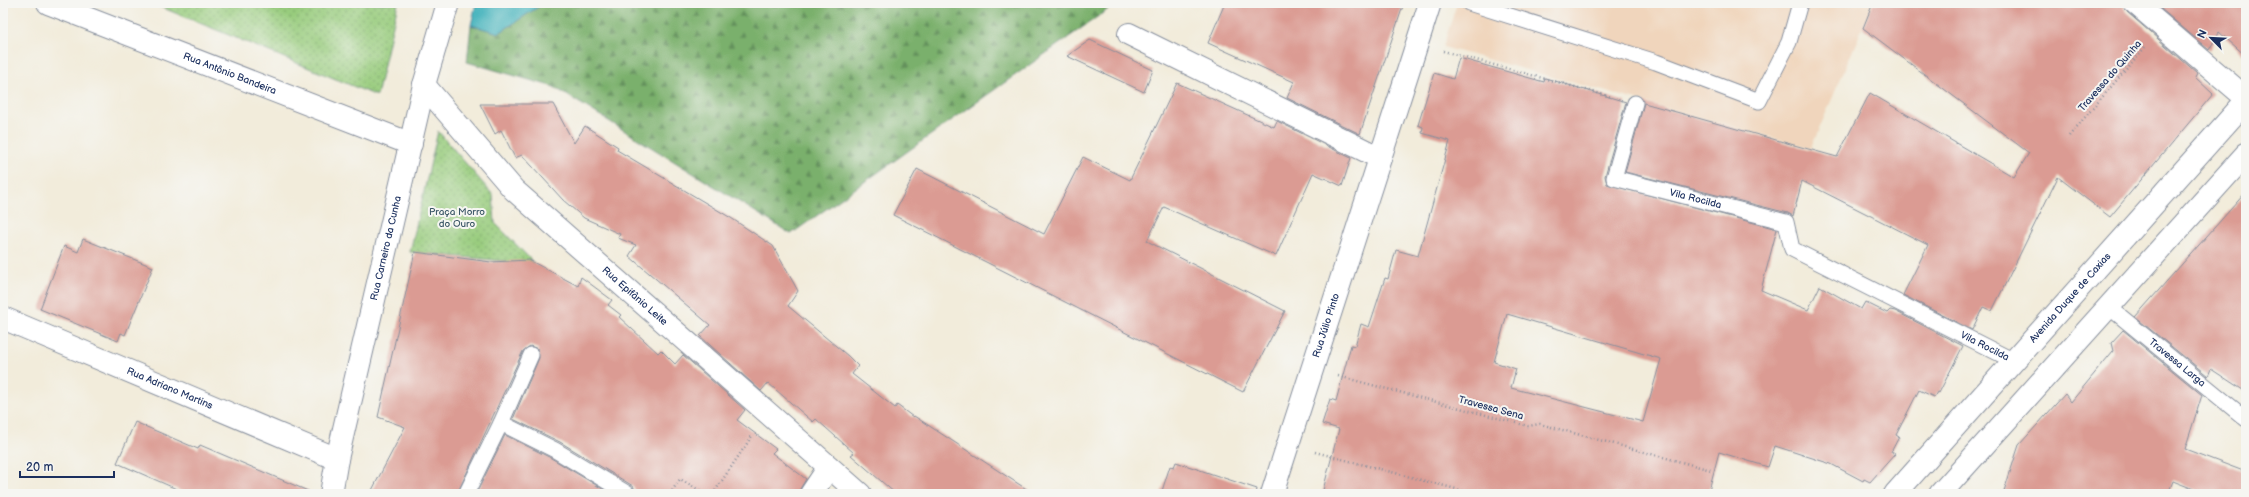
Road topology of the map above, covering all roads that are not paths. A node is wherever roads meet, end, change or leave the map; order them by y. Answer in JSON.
{"nodes":[{"id":1,"x":48,"y":3,"type":"edge"},
{"id":2,"x":448,"y":3,"type":"edge"},
{"id":3,"x":1430,"y":3,"type":"edge"},
{"id":4,"x":1469,"y":3,"type":"edge"},
{"id":5,"x":1800,"y":3,"type":"edge"},
{"id":6,"x":2135,"y":3,"type":"edge"},
{"id":7,"x":1128,"y":34,"type":"dead end"},
{"id":8,"x":424,"y":85,"type":"junction"},
{"id":9,"x":2246,"y":100,"type":"edge"},
{"id":10,"x":1635,"y":103,"type":"road end"},
{"id":11,"x":411,"y":144,"type":"junction"},
{"id":12,"x":1371,"y":153,"type":"junction"},
{"id":13,"x":2246,"y":154,"type":"edge"},
{"id":14,"x":2109,"y":307,"type":"junction"},
{"id":15,"x":3,"y":318,"type":"edge"},
{"id":16,"x":530,"y":355,"type":"dead end"},
{"id":17,"x":2014,"y":362,"type":"junction"},
{"id":18,"x":2246,"y":419,"type":"edge"},
{"id":19,"x":501,"y":423,"type":"junction"},
{"id":20,"x":337,"y":459,"type":"junction"},
{"id":21,"x":829,"y":467,"type":"junction"},
{"id":22,"x":331,"y":494,"type":"edge"},
{"id":23,"x":466,"y":494,"type":"edge"},
{"id":24,"x":628,"y":494,"type":"edge"},
{"id":25,"x":811,"y":494,"type":"edge"},
{"id":26,"x":860,"y":494,"type":"edge"},
{"id":27,"x":1272,"y":494,"type":"edge"},
{"id":28,"x":1895,"y":494,"type":"edge"},
{"id":29,"x":1940,"y":494,"type":"edge"}],
"edges":[{"from":1,"to":11,"type":"street","name":"Rua Antônio Bandeira"},
{"from":2,"to":8,"type":"street","name":"Rua Carneiro da Cunha"},
{"from":3,"to":12,"type":"street","name":"Rua Júlio Pinto"},
{"from":4,"to":5,"type":"lane"},
{"from":6,"to":9,"type":"street"},
{"from":7,"to":12,"type":"street"},
{"from":8,"to":11,"type":"street","name":"Rua Carneiro da Cunha"},
{"from":8,"to":21,"type":"street","name":"Rua Epifânio Leite"},
{"from":9,"to":17,"type":"street","name":"Avenida Duque de Caxias"},
{"from":10,"to":17,"type":"lane","name":"Vila Rocilda"},
{"from":11,"to":20,"type":"street","name":"Rua Carneiro da Cunha"},
{"from":12,"to":27,"type":"street","name":"Rua Júlio Pinto"},
{"from":13,"to":14,"type":"street"},
{"from":14,"to":18,"type":"lane","name":"Travessa Larga"},
{"from":14,"to":29,"type":"street"},
{"from":15,"to":20,"type":"street","name":"Rua Adriano Martins"},
{"from":16,"to":19,"type":"lane"},
{"from":17,"to":28,"type":"street","name":"Avenida Duque de Caxias"},
{"from":19,"to":23,"type":"lane"},
{"from":19,"to":24,"type":"lane"},
{"from":20,"to":22,"type":"street","name":"Rua Carneiro da Cunha"},
{"from":21,"to":25,"type":"street"},
{"from":21,"to":26,"type":"street","name":"Rua Epifânio Leite"}]}
